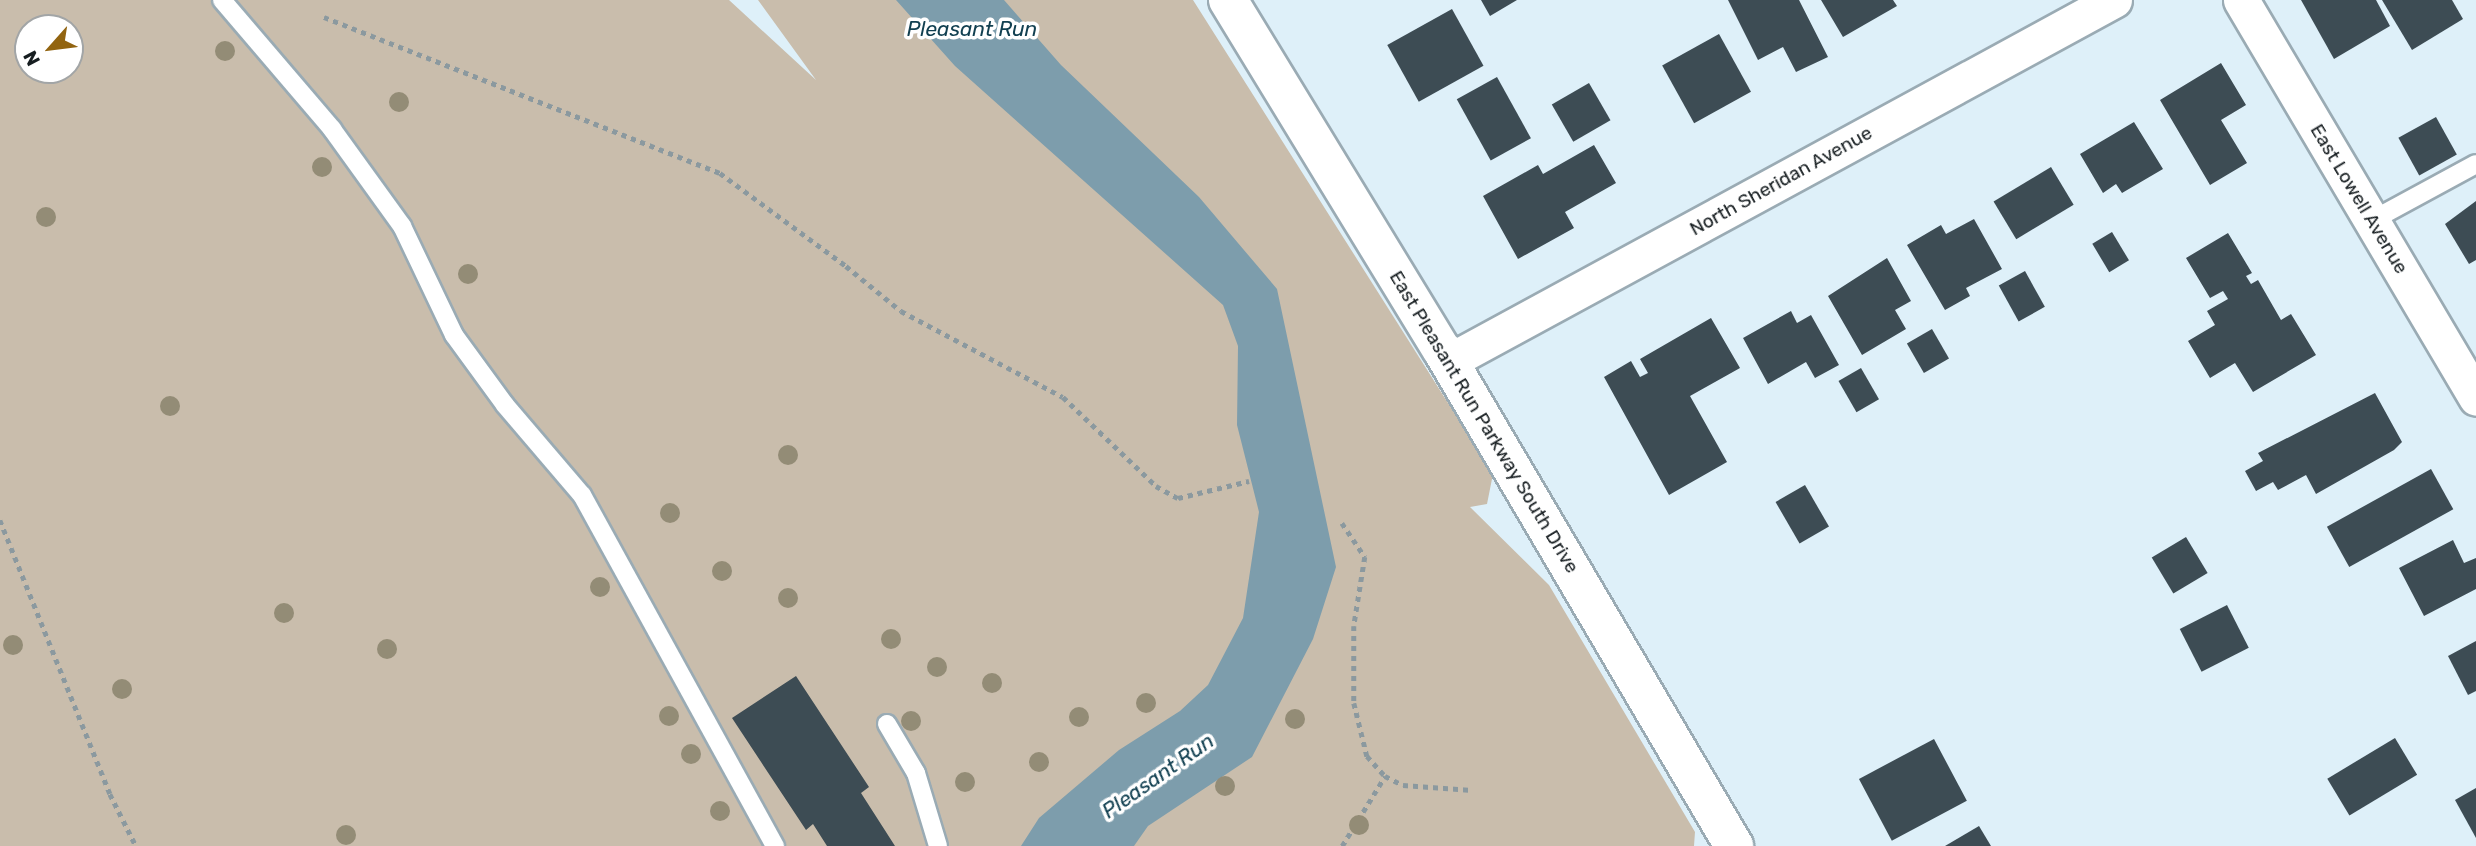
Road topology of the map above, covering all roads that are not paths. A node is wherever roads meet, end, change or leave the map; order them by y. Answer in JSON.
{"nodes":[{"id":1,"x":222,"y":0,"type":"edge"},
{"id":2,"x":1228,"y":0,"type":"edge"},
{"id":3,"x":2114,"y":0,"type":"edge"},
{"id":4,"x":2241,"y":0,"type":"edge"},
{"id":5,"x":2476,"y":163,"type":"edge"},
{"id":6,"x":2371,"y":221,"type":"junction"},
{"id":7,"x":1448,"y":362,"type":"junction"},
{"id":8,"x":2476,"y":398,"type":"edge"},
{"id":9,"x":887,"y":724,"type":"dead end"},
{"id":10,"x":775,"y":846,"type":"edge"},
{"id":11,"x":938,"y":846,"type":"edge"},
{"id":12,"x":1734,"y":846,"type":"edge"}],
"edges":[{"from":1,"to":10,"type":"lane"},
{"from":2,"to":7,"type":"street","name":"East Pleasant Run Parkway South Drive"},
{"from":3,"to":7,"type":"street","name":"North Sheridan Avenue"},
{"from":4,"to":6,"type":"street","name":"East Lowell Avenue"},
{"from":5,"to":6,"type":"lane"},
{"from":6,"to":8,"type":"street","name":"East Lowell Avenue"},
{"from":7,"to":12,"type":"street","name":"East Pleasant Run Parkway South Drive"},
{"from":9,"to":11,"type":"lane"}]}
